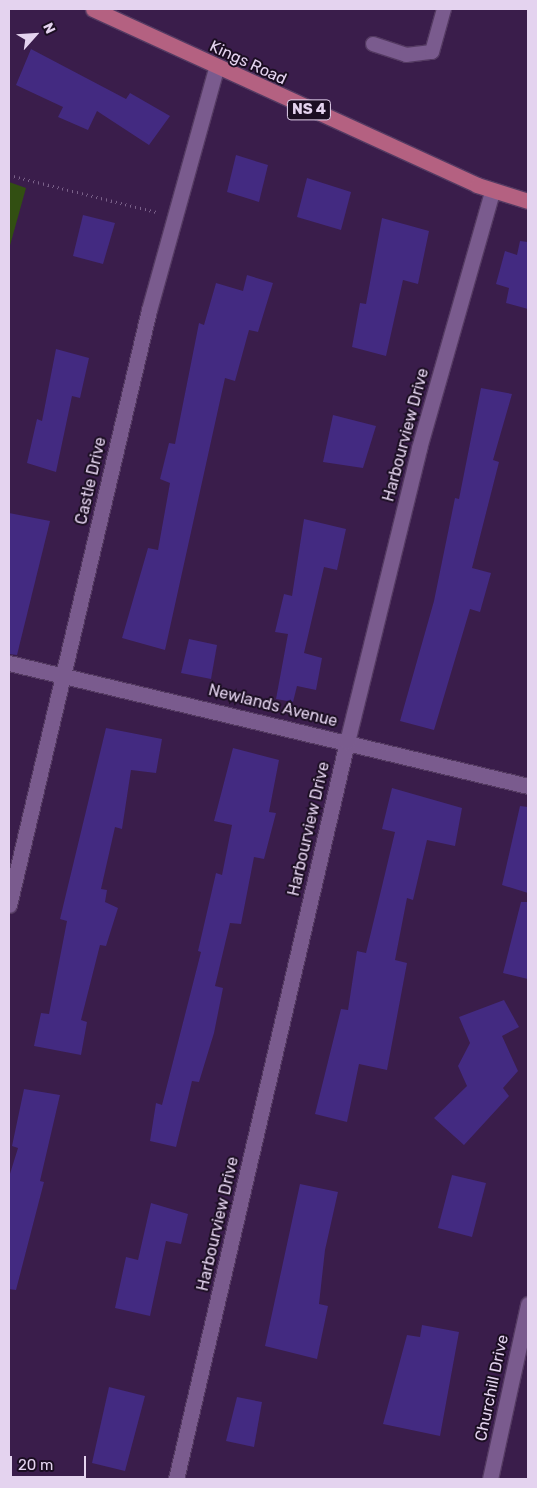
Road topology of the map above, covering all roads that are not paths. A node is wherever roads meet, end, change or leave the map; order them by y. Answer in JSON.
{"nodes":[{"id":1,"x":93,"y":9,"type":"edge"},
{"id":2,"x":444,"y":9,"type":"edge"},
{"id":3,"x":373,"y":44,"type":"dead end"},
{"id":4,"x":216,"y":68,"type":"junction"},
{"id":5,"x":492,"y":191,"type":"junction"},
{"id":6,"x":528,"y":201,"type":"edge"},
{"id":7,"x":9,"y":663,"type":"edge"},
{"id":8,"x":63,"y":673,"type":"junction"},
{"id":9,"x":347,"y":742,"type":"junction"},
{"id":10,"x":528,"y":786,"type":"edge"},
{"id":11,"x":9,"y":905,"type":"edge"},
{"id":12,"x":528,"y":1304,"type":"edge"},
{"id":13,"x":176,"y":1479,"type":"edge"},
{"id":14,"x":490,"y":1479,"type":"edge"}],
"edges":[{"from":1,"to":4,"type":"main road","name":"Kings Road","number":"NS 4"},
{"from":2,"to":3,"type":"lane"},
{"from":4,"to":5,"type":"main road","name":"Kings Road","number":"NS 4"},
{"from":4,"to":8,"type":"street","name":"Castle Drive"},
{"from":5,"to":6,"type":"main road","name":"Kings Road","number":"NS 4"},
{"from":5,"to":9,"type":"street","name":"Harbourview Drive"},
{"from":7,"to":8,"type":"street","name":"Newlands Avenue"},
{"from":8,"to":9,"type":"street","name":"Newlands Avenue"},
{"from":8,"to":11,"type":"street","name":"Castle Drive"},
{"from":9,"to":10,"type":"street","name":"Newlands Avenue"},
{"from":9,"to":13,"type":"street","name":"Harbourview Drive"},
{"from":12,"to":14,"type":"street","name":"Churchill Drive"}]}
